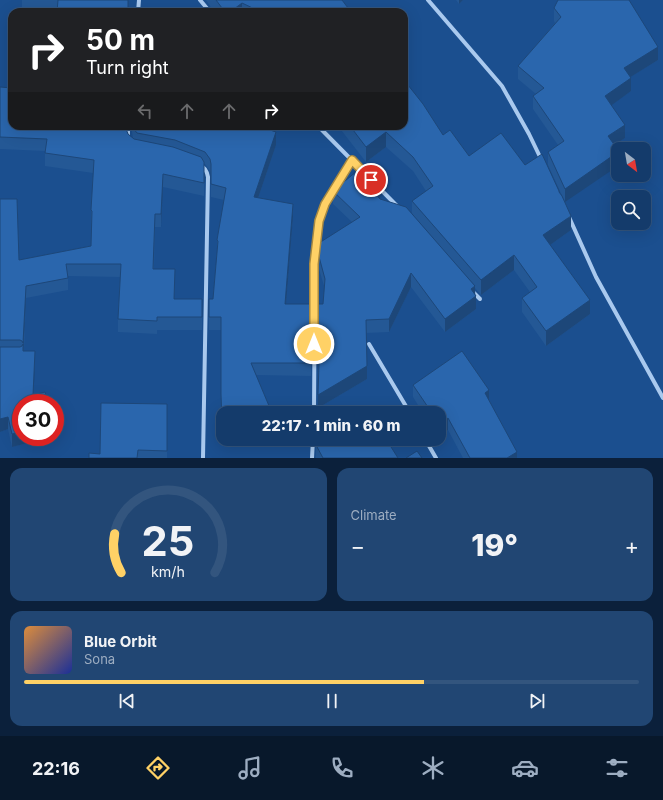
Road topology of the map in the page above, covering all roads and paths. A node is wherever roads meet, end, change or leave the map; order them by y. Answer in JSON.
{"nodes":[{"id":1,"x":200,"y":0,"type":"edge"},
{"id":2,"x":428,"y":0,"type":"edge"},
{"id":3,"x":207,"y":8,"type":"edge"},
{"id":4,"x":128,"y":130,"type":"edge"},
{"id":5,"x":322,"y":130,"type":"edge"},
{"id":6,"x":128,"y":140,"type":"edge"},
{"id":7,"x":352,"y":160,"type":"junction"},
{"id":8,"x":192,"y":163,"type":"edge"},
{"id":9,"x":546,"y":168,"type":"edge"},
{"id":10,"x":566,"y":210,"type":"edge"},
{"id":11,"x":404,"y":212,"type":"edge"},
{"id":12,"x":470,"y":288,"type":"edge"},
{"id":13,"x":480,"y":299,"type":"dead end"},
{"id":14,"x":369,"y":344,"type":"dead end"},
{"id":15,"x":663,"y":398,"type":"edge"},
{"id":16,"x":314,"y":406,"type":"edge"},
{"id":17,"x":406,"y":406,"type":"edge"},
{"id":18,"x":313,"y":446,"type":"edge"},
{"id":19,"x":429,"y":446,"type":"edge"},
{"id":20,"x":204,"y":458,"type":"edge"},
{"id":21,"x":312,"y":458,"type":"edge"},
{"id":22,"x":436,"y":458,"type":"edge"}],
"edges":[{"from":1,"to":3,"type":"street"},
{"from":2,"to":9,"type":"street"},
{"from":4,"to":6,"type":"street"},
{"from":5,"to":7,"type":"street"},
{"from":7,"to":11,"type":"street"},
{"from":7,"to":16,"type":"street"},
{"from":8,"to":20,"type":"street"},
{"from":10,"to":15,"type":"street"},
{"from":12,"to":13,"type":"street"},
{"from":14,"to":17,"type":"street"},
{"from":18,"to":21,"type":"street"},
{"from":19,"to":22,"type":"street"}]}
